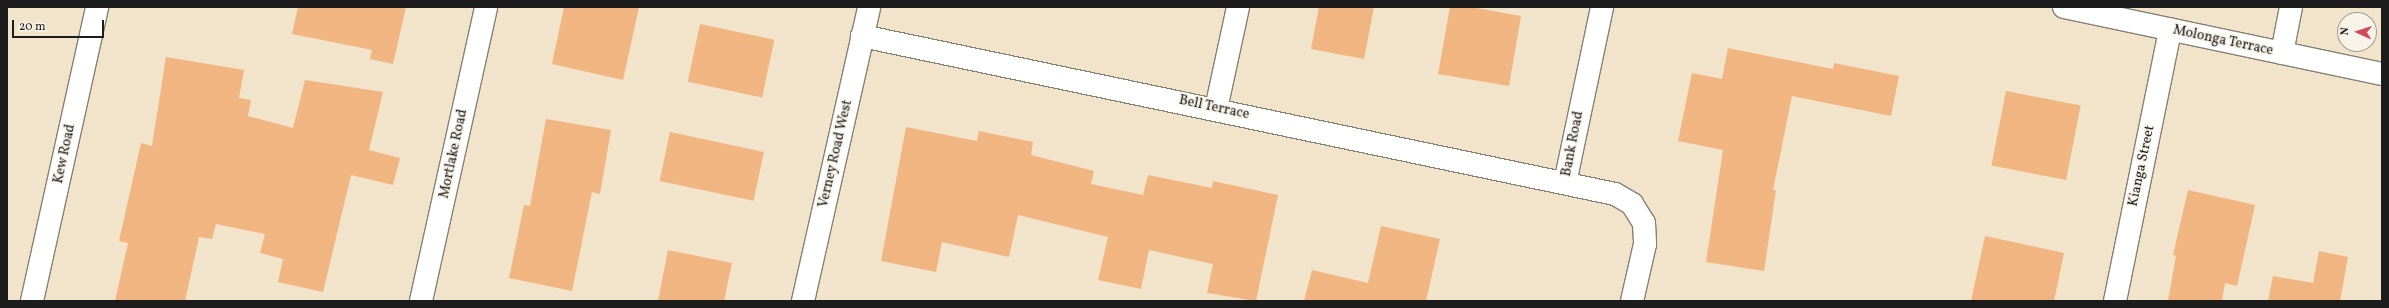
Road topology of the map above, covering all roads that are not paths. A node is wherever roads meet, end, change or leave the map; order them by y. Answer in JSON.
{"nodes":[{"id":1,"x":97,"y":7,"type":"edge"},
{"id":2,"x":486,"y":7,"type":"edge"},
{"id":3,"x":869,"y":7,"type":"edge"},
{"id":4,"x":1238,"y":7,"type":"edge"},
{"id":5,"x":1602,"y":7,"type":"edge"},
{"id":6,"x":2064,"y":7,"type":"edge"},
{"id":7,"x":2291,"y":7,"type":"edge"},
{"id":8,"x":2170,"y":30,"type":"junction"},
{"id":9,"x":862,"y":36,"type":"junction"},
{"id":10,"x":2282,"y":53,"type":"junction"},
{"id":11,"x":2382,"y":74,"type":"edge"},
{"id":12,"x":1216,"y":109,"type":"junction"},
{"id":13,"x":1565,"y":183,"type":"junction"},
{"id":14,"x":32,"y":301,"type":"edge"},
{"id":15,"x":421,"y":301,"type":"edge"},
{"id":16,"x":803,"y":301,"type":"edge"},
{"id":17,"x":1632,"y":301,"type":"edge"},
{"id":18,"x":2114,"y":301,"type":"edge"}],
"edges":[{"from":1,"to":14,"type":"street","name":"Kew Road"},
{"from":2,"to":15,"type":"street","name":"Mortlake Road"},
{"from":3,"to":9,"type":"street","name":"Verney Road West"},
{"from":4,"to":12,"type":"street"},
{"from":5,"to":13,"type":"street","name":"Bank Road"},
{"from":6,"to":8,"type":"street","name":"Molonga Terrace"},
{"from":7,"to":10,"type":"street"},
{"from":8,"to":10,"type":"street","name":"Molonga Terrace"},
{"from":8,"to":18,"type":"street","name":"Kianga Street"},
{"from":9,"to":12,"type":"street","name":"Bell Terrace"},
{"from":9,"to":16,"type":"street","name":"Verney Road West"},
{"from":10,"to":11,"type":"street","name":"Molonga Terrace"},
{"from":12,"to":13,"type":"street","name":"Bell Terrace"},
{"from":13,"to":17,"type":"street","name":"Bank Road"}]}
